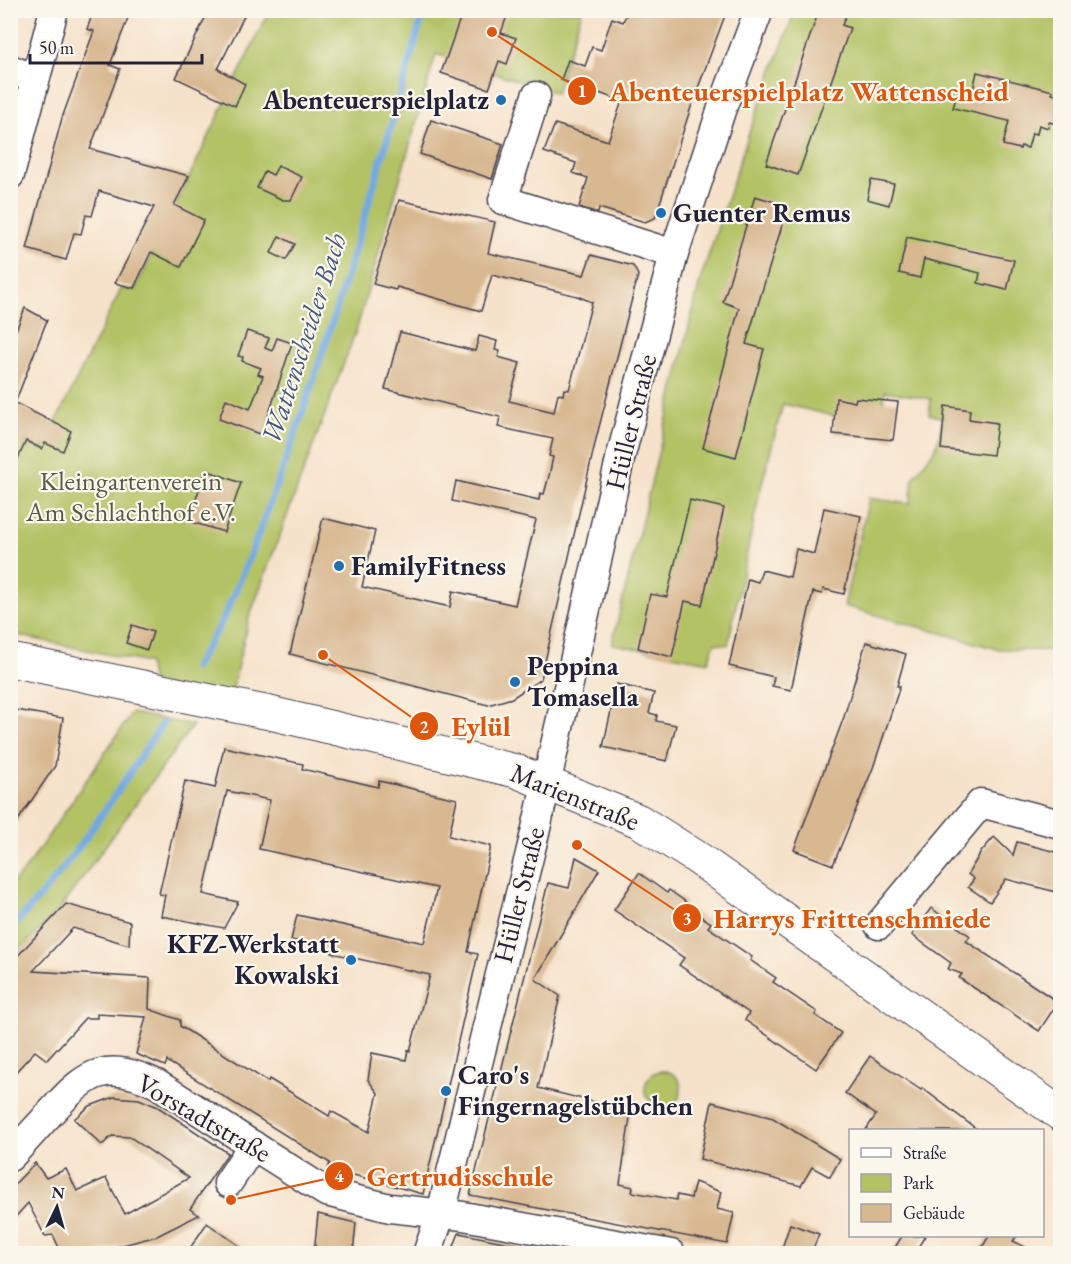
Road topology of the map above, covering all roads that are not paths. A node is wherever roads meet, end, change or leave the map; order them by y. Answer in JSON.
{"nodes":[{"id":1,"x":54,"y":10,"type":"edge"},
{"id":2,"x":759,"y":10,"type":"edge"},
{"id":3,"x":23,"y":74,"type":"edge"},
{"id":4,"x":536,"y":96,"type":"dead end"},
{"id":5,"x":10,"y":175,"type":"edge"},
{"id":6,"x":674,"y":254,"type":"junction"},
{"id":7,"x":10,"y":660,"type":"edge"},
{"id":8,"x":545,"y":782,"type":"junction"},
{"id":9,"x":1060,"y":824,"type":"edge"},
{"id":10,"x":879,"y":925,"type":"dead end"},
{"id":11,"x":1060,"y":1114,"type":"edge"},
{"id":12,"x":253,"y":1144,"type":"junction"},
{"id":13,"x":10,"y":1157,"type":"edge"},
{"id":14,"x":228,"y":1183,"type":"dead end"},
{"id":15,"x":441,"y":1213,"type":"junction"},
{"id":16,"x":427,"y":1254,"type":"edge"},
{"id":17,"x":671,"y":1254,"type":"edge"}],
"edges":[{"from":1,"to":3,"type":"street"},
{"from":2,"to":6,"type":"street","name":"Hüller Straße"},
{"from":3,"to":5,"type":"street"},
{"from":4,"to":6,"type":"street"},
{"from":6,"to":8,"type":"street","name":"Hüller Straße"},
{"from":7,"to":8,"type":"main road","name":"Marienstraße"},
{"from":8,"to":11,"type":"main road","name":"Marienstraße"},
{"from":8,"to":15,"type":"street","name":"Hüller Straße"},
{"from":9,"to":10,"type":"street"},
{"from":12,"to":13,"type":"street","name":"Vorstadtstraße"},
{"from":12,"to":14,"type":"street"},
{"from":12,"to":15,"type":"street","name":"Vorstadtstraße"},
{"from":15,"to":16,"type":"street","name":"Hüller Straße"},
{"from":15,"to":17,"type":"street","name":"Vorstadtstraße"}]}
